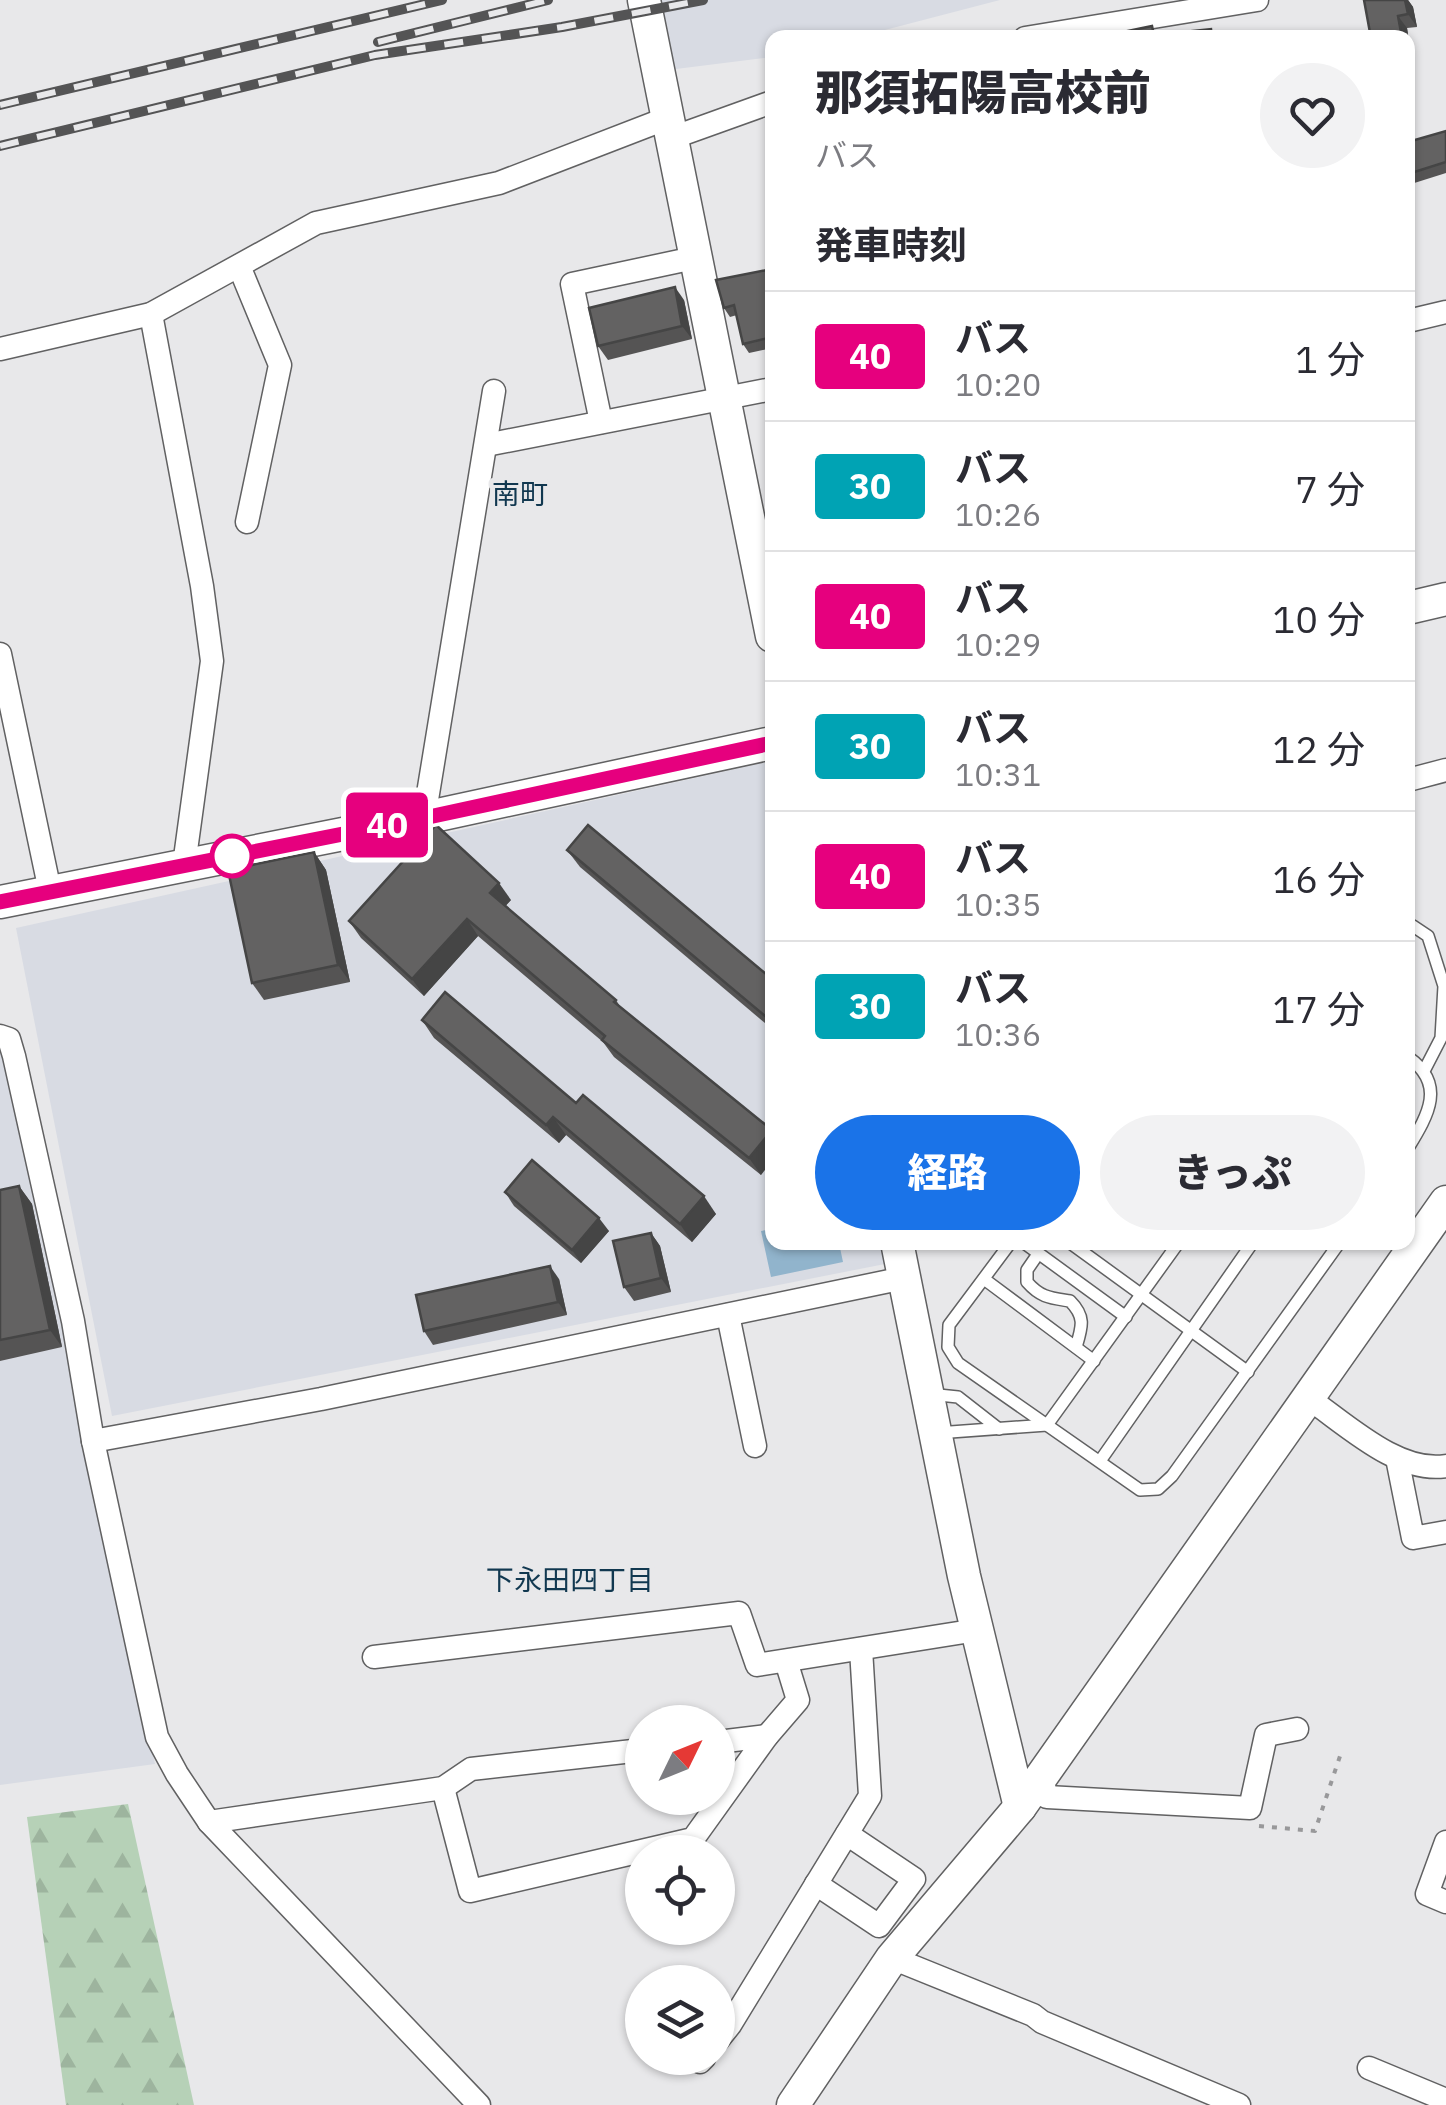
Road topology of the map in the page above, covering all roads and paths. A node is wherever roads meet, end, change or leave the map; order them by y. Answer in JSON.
{"nodes":[{"id":1,"x":644,"y":0,"type":"edge"},
{"id":2,"x":1257,"y":0,"type":"edge"},
{"id":3,"x":1118,"y":30,"type":"edge"},
{"id":4,"x":765,"y":104,"type":"edge"},
{"id":5,"x":667,"y":129,"type":"junction"},
{"id":6,"x":694,"y":258,"type":"junction"},
{"id":7,"x":240,"y":266,"type":"junction"},
{"id":8,"x":1446,"y":312,"type":"edge"},
{"id":9,"x":150,"y":314,"type":"junction"},
{"id":10,"x":1415,"y":319,"type":"edge"},
{"id":11,"x":0,"y":349,"type":"edge"},
{"id":12,"x":494,"y":390,"type":"dead end"},
{"id":13,"x":765,"y":391,"type":"edge"},
{"id":14,"x":724,"y":397,"type":"junction"},
{"id":15,"x":600,"y":422,"type":"junction"},
{"id":16,"x":486,"y":445,"type":"junction"},
{"id":17,"x":247,"y":522,"type":"dead end"},
{"id":18,"x":1446,"y":599,"type":"edge"},
{"id":19,"x":765,"y":601,"type":"edge"},
{"id":20,"x":1415,"y":606,"type":"edge"},
{"id":21,"x":0,"y":654,"type":"edge"},
{"id":22,"x":765,"y":745,"type":"edge"},
{"id":23,"x":1446,"y":770,"type":"edge"},
{"id":24,"x":1415,"y":778,"type":"edge"},
{"id":25,"x":424,"y":818,"type":"junction"},
{"id":26,"x":184,"y":865,"type":"junction"},
{"id":27,"x":50,"y":891,"type":"junction"},
{"id":28,"x":0,"y":902,"type":"edge"},
{"id":29,"x":1415,"y":927,"type":"edge"},
{"id":30,"x":0,"y":1036,"type":"edge"},
{"id":31,"x":1415,"y":1061,"type":"edge"},
{"id":32,"x":1425,"y":1069,"type":"junction"},
{"id":33,"x":1415,"y":1137,"type":"edge"},
{"id":34,"x":1446,"y":1202,"type":"edge"},
{"id":35,"x":1415,"y":1246,"type":"edge"},
{"id":36,"x":899,"y":1250,"type":"edge"},
{"id":37,"x":1005,"y":1250,"type":"edge"},
{"id":38,"x":1033,"y":1250,"type":"edge"},
{"id":39,"x":1080,"y":1250,"type":"edge"},
{"id":40,"x":1173,"y":1250,"type":"edge"},
{"id":41,"x":1247,"y":1250,"type":"edge"},
{"id":42,"x":1334,"y":1250,"type":"edge"},
{"id":43,"x":1412,"y":1250,"type":"edge"},
{"id":44,"x":1038,"y":1254,"type":"junction"},
{"id":45,"x":904,"y":1278,"type":"junction"},
{"id":46,"x":984,"y":1279,"type":"junction"},
{"id":47,"x":1142,"y":1295,"type":"junction"},
{"id":48,"x":728,"y":1314,"type":"junction"},
{"id":49,"x":1126,"y":1317,"type":"junction"},
{"id":50,"x":1190,"y":1330,"type":"junction"},
{"id":51,"x":1076,"y":1347,"type":"junction"},
{"id":52,"x":1094,"y":1360,"type":"junction"},
{"id":53,"x":1248,"y":1372,"type":"junction"},
{"id":54,"x":928,"y":1394,"type":"junction"},
{"id":55,"x":1308,"y":1398,"type":"junction"},
{"id":56,"x":1047,"y":1425,"type":"junction"},
{"id":57,"x":999,"y":1428,"type":"junction"},
{"id":58,"x":936,"y":1433,"type":"junction"},
{"id":59,"x":92,"y":1442,"type":"junction"},
{"id":60,"x":755,"y":1446,"type":"dead end"},
{"id":61,"x":1397,"y":1458,"type":"junction"},
{"id":62,"x":1100,"y":1461,"type":"junction"},
{"id":63,"x":1446,"y":1466,"type":"edge"},
{"id":64,"x":1446,"y":1532,"type":"edge"},
{"id":65,"x":977,"y":1630,"type":"junction"},
{"id":66,"x":861,"y":1649,"type":"junction"},
{"id":67,"x":374,"y":1657,"type":"dead end"},
{"id":68,"x":786,"y":1661,"type":"junction"},
{"id":69,"x":1297,"y":1729,"type":"dead end"},
{"id":70,"x":766,"y":1736,"type":"junction"},
{"id":71,"x":735,"y":1740,"type":"edge"},
{"id":72,"x":625,"y":1752,"type":"edge"},
{"id":73,"x":1041,"y":1776,"type":"junction"},
{"id":74,"x":443,"y":1788,"type":"junction"},
{"id":75,"x":1020,"y":1806,"type":"junction"},
{"id":76,"x":209,"y":1822,"type":"junction"},
{"id":77,"x":847,"y":1834,"type":"junction"},
{"id":78,"x":1446,"y":1842,"type":"edge"},
{"id":79,"x":816,"y":1884,"type":"junction"},
{"id":80,"x":1446,"y":1902,"type":"edge"},
{"id":81,"x":892,"y":1958,"type":"junction"},
{"id":82,"x":735,"y":2013,"type":"edge"},
{"id":83,"x":1369,"y":2068,"type":"dead end"},
{"id":84,"x":1446,"y":2100,"type":"edge"},
{"id":85,"x":479,"y":2105,"type":"edge"},
{"id":86,"x":793,"y":2105,"type":"edge"},
{"id":87,"x":1239,"y":2105,"type":"edge"}],
"edges":[{"from":1,"to":5,"type":"street"},
{"from":2,"to":3,"type":"street"},
{"from":4,"to":5,"type":"street"},
{"from":5,"to":6,"type":"street"},
{"from":5,"to":7,"type":"street"},
{"from":6,"to":14,"type":"street"},
{"from":6,"to":15,"type":"street"},
{"from":7,"to":9,"type":"street"},
{"from":7,"to":17,"type":"street"},
{"from":8,"to":10,"type":"street"},
{"from":9,"to":11,"type":"street"},
{"from":9,"to":26,"type":"street"},
{"from":12,"to":16,"type":"street"},
{"from":13,"to":14,"type":"street"},
{"from":14,"to":15,"type":"street"},
{"from":14,"to":19,"type":"street"},
{"from":15,"to":16,"type":"street"},
{"from":16,"to":25,"type":"street"},
{"from":18,"to":20,"type":"street"},
{"from":21,"to":27,"type":"street"},
{"from":22,"to":25,"type":"street"},
{"from":23,"to":24,"type":"street"},
{"from":25,"to":26,"type":"street"},
{"from":26,"to":27,"type":"street"},
{"from":27,"to":28,"type":"street"},
{"from":29,"to":32,"type":"lane"},
{"from":30,"to":59,"type":"street"},
{"from":31,"to":32,"type":"lane"},
{"from":32,"to":33,"type":"lane"},
{"from":34,"to":35,"type":"street"},
{"from":36,"to":45,"type":"street"},
{"from":37,"to":46,"type":"lane"},
{"from":38,"to":44,"type":"lane"},
{"from":39,"to":47,"type":"lane"},
{"from":40,"to":47,"type":"lane"},
{"from":41,"to":50,"type":"lane"},
{"from":42,"to":53,"type":"lane"},
{"from":43,"to":55,"type":"street"},
{"from":44,"to":49,"type":"lane"},
{"from":44,"to":51,"type":"lane"},
{"from":45,"to":48,"type":"street"},
{"from":45,"to":54,"type":"street"},
{"from":46,"to":51,"type":"lane"},
{"from":46,"to":56,"type":"lane"},
{"from":47,"to":49,"type":"lane"},
{"from":47,"to":50,"type":"lane"},
{"from":48,"to":59,"type":"street"},
{"from":48,"to":60,"type":"street"},
{"from":49,"to":52,"type":"lane"},
{"from":50,"to":53,"type":"lane"},
{"from":50,"to":62,"type":"lane"},
{"from":51,"to":52,"type":"lane"},
{"from":52,"to":56,"type":"lane"},
{"from":53,"to":62,"type":"lane"},
{"from":54,"to":57,"type":"lane"},
{"from":54,"to":58,"type":"street"},
{"from":55,"to":61,"type":"street"},
{"from":55,"to":73,"type":"street"},
{"from":56,"to":57,"type":"lane"},
{"from":56,"to":62,"type":"lane"},
{"from":57,"to":58,"type":"lane"},
{"from":58,"to":65,"type":"street"},
{"from":59,"to":76,"type":"street"},
{"from":61,"to":63,"type":"street"},
{"from":61,"to":64,"type":"street"},
{"from":65,"to":66,"type":"street"},
{"from":65,"to":75,"type":"street"},
{"from":66,"to":68,"type":"street"},
{"from":66,"to":77,"type":"street"},
{"from":67,"to":68,"type":"street"},
{"from":68,"to":70,"type":"street"},
{"from":69,"to":73,"type":"street"},
{"from":70,"to":71,"type":"street"},
{"from":70,"to":74,"type":"street"},
{"from":72,"to":74,"type":"street"},
{"from":73,"to":75,"type":"street"},
{"from":74,"to":76,"type":"street"},
{"from":75,"to":81,"type":"street"},
{"from":76,"to":85,"type":"street"},
{"from":77,"to":79,"type":"street"},
{"from":77,"to":79,"type":"street"},
{"from":78,"to":80,"type":"street"},
{"from":79,"to":82,"type":"street"},
{"from":81,"to":86,"type":"street"},
{"from":81,"to":87,"type":"street"},
{"from":83,"to":84,"type":"street"}]}
